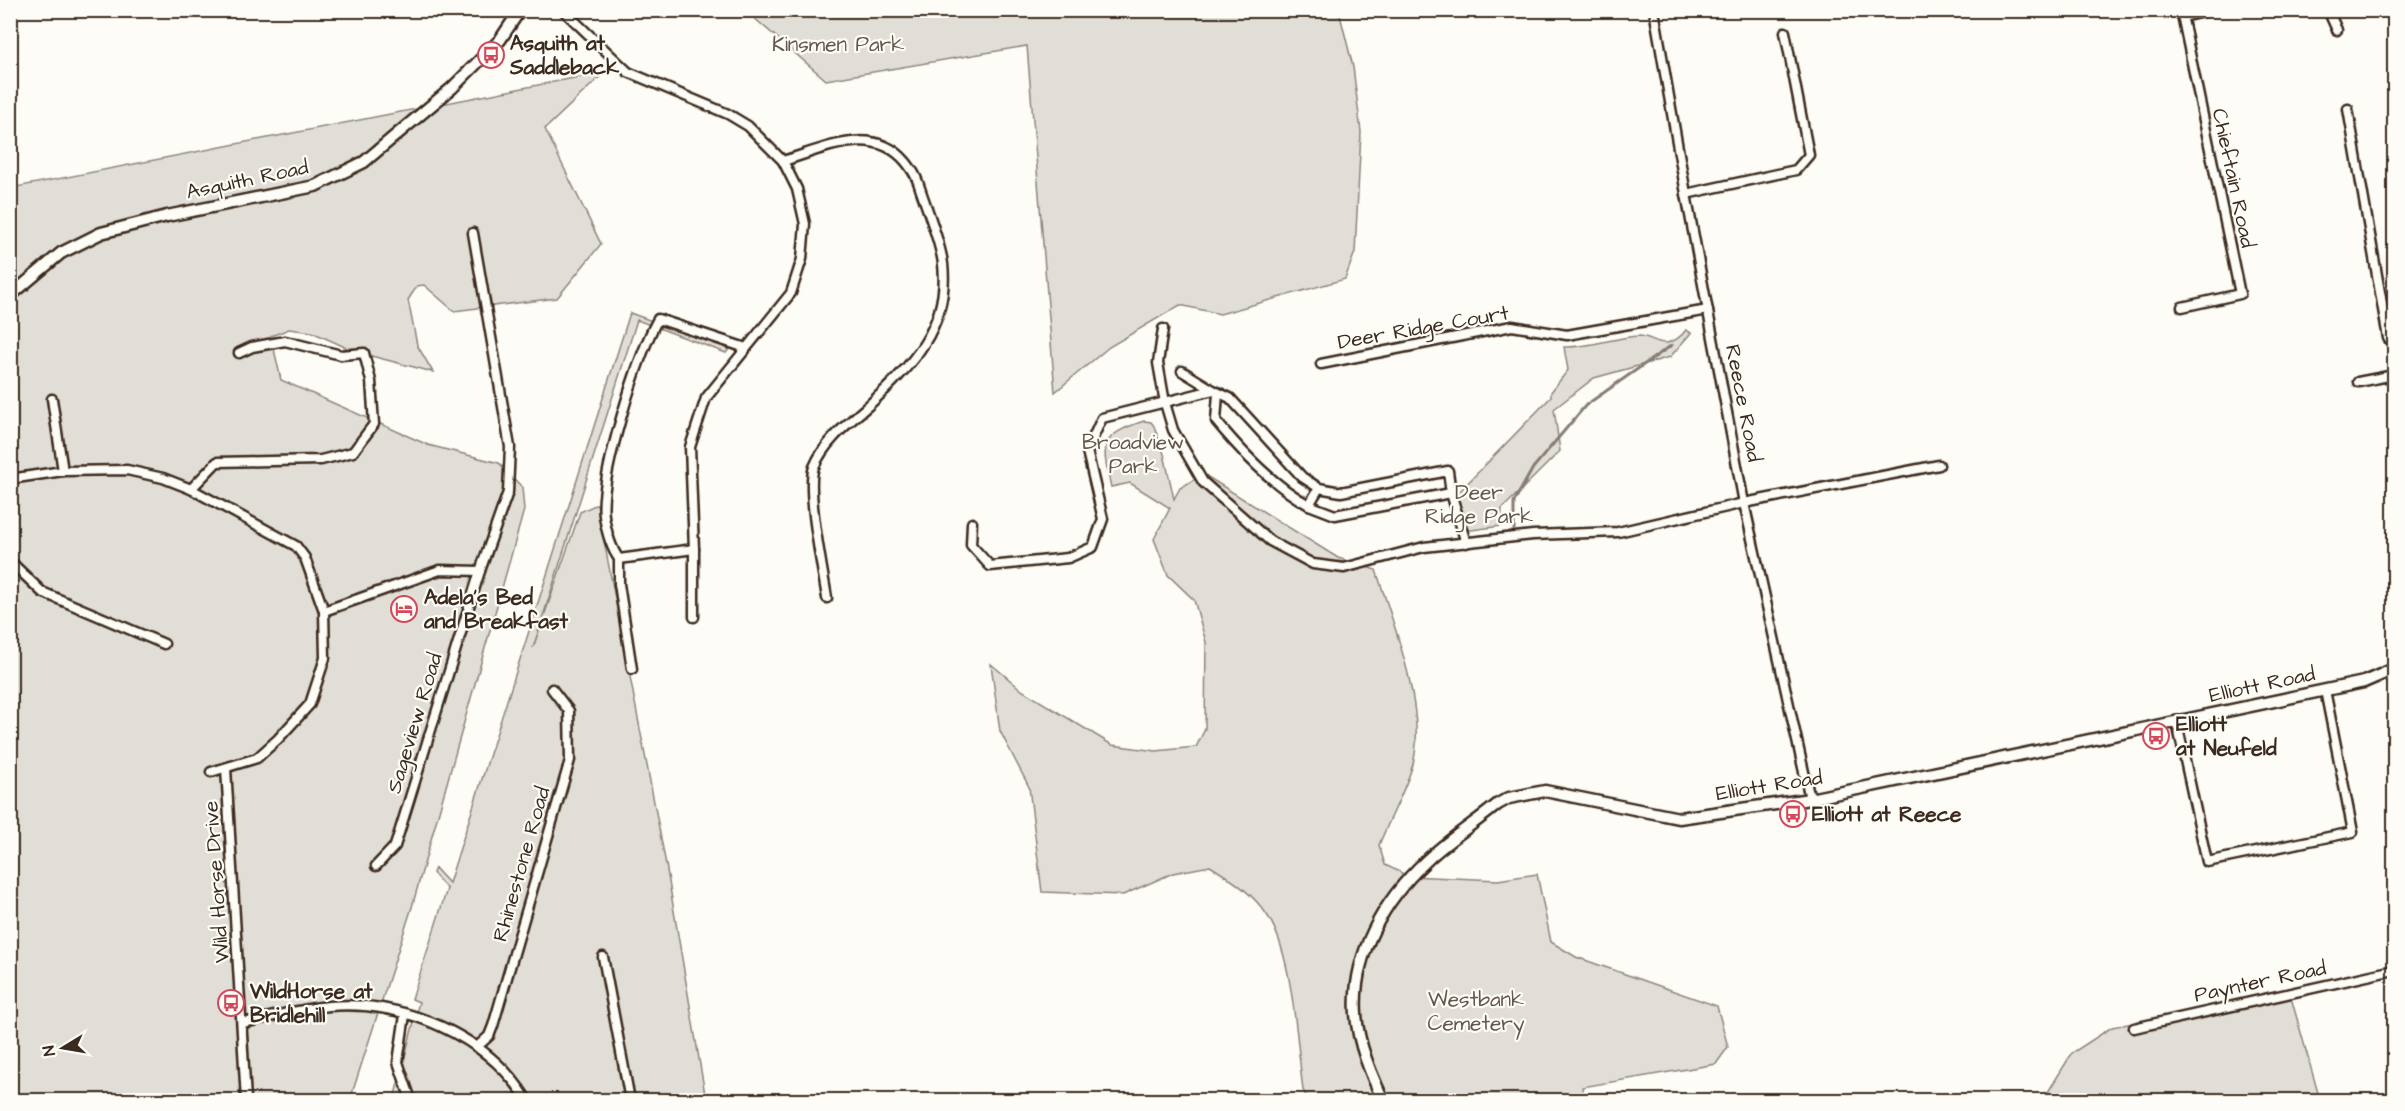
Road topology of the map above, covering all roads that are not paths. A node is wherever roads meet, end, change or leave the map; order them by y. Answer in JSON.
{"nodes":[{"id":1,"x":520,"y":10,"type":"edge"},
{"id":2,"x":563,"y":10,"type":"edge"},
{"id":3,"x":1654,"y":10,"type":"edge"},
{"id":4,"x":2212,"y":10,"type":"edge"},
{"id":5,"x":2328,"y":10,"type":"edge"},
{"id":6,"x":2182,"y":14,"type":"edge"},
{"id":7,"x":2337,"y":30,"type":"dead end"},
{"id":8,"x":1785,"y":32,"type":"dead end"},
{"id":9,"x":2348,"y":109,"type":"dead end"},
{"id":10,"x":783,"y":161,"type":"junction"},
{"id":11,"x":1686,"y":194,"type":"junction"},
{"id":12,"x":473,"y":233,"type":"dead end"},
{"id":13,"x":10,"y":296,"type":"edge"},
{"id":14,"x":2182,"y":307,"type":"dead end"},
{"id":15,"x":1708,"y":310,"type":"junction"},
{"id":16,"x":1163,"y":329,"type":"dead end"},
{"id":17,"x":2394,"y":346,"type":"edge"},
{"id":18,"x":746,"y":348,"type":"junction"},
{"id":19,"x":239,"y":353,"type":"dead end"},
{"id":20,"x":1322,"y":364,"type":"dead end"},
{"id":21,"x":1182,"y":371,"type":"dead end"},
{"id":22,"x":2394,"y":375,"type":"edge"},
{"id":23,"x":2358,"y":382,"type":"dead end"},
{"id":24,"x":1215,"y":391,"type":"junction"},
{"id":25,"x":52,"y":399,"type":"dead end"},
{"id":26,"x":1165,"y":403,"type":"junction"},
{"id":27,"x":1939,"y":465,"type":"dead end"},
{"id":28,"x":63,"y":471,"type":"junction"},
{"id":29,"x":10,"y":479,"type":"edge"},
{"id":30,"x":1320,"y":488,"type":"junction"},
{"id":31,"x":191,"y":489,"type":"junction"},
{"id":32,"x":1451,"y":493,"type":"junction"},
{"id":33,"x":1744,"y":503,"type":"junction"},
{"id":34,"x":1309,"y":505,"type":"junction"},
{"id":35,"x":972,"y":523,"type":"dead end"},
{"id":36,"x":1466,"y":543,"type":"junction"},
{"id":37,"x":694,"y":549,"type":"junction"},
{"id":38,"x":619,"y":559,"type":"junction"},
{"id":39,"x":10,"y":561,"type":"edge"},
{"id":40,"x":480,"y":571,"type":"junction"},
{"id":41,"x":827,"y":598,"type":"dead end"},
{"id":42,"x":324,"y":611,"type":"junction"},
{"id":43,"x":694,"y":616,"type":"dead end"},
{"id":44,"x":164,"y":644,"type":"dead end"},
{"id":45,"x":632,"y":669,"type":"dead end"},
{"id":46,"x":2394,"y":669,"type":"edge"},
{"id":47,"x":552,"y":689,"type":"dead end"},
{"id":48,"x":2325,"y":690,"type":"junction"},
{"id":49,"x":2177,"y":723,"type":"junction"},
{"id":50,"x":226,"y":768,"type":"junction"},
{"id":51,"x":211,"y":772,"type":"dead end"},
{"id":52,"x":1810,"y":799,"type":"junction"},
{"id":53,"x":376,"y":866,"type":"dead end"},
{"id":54,"x":603,"y":957,"type":"dead end"},
{"id":55,"x":2394,"y":970,"type":"edge"},
{"id":56,"x":405,"y":1015,"type":"junction"},
{"id":57,"x":243,"y":1023,"type":"junction"},
{"id":58,"x":2134,"y":1028,"type":"dead end"},
{"id":59,"x":478,"y":1046,"type":"junction"},
{"id":60,"x":246,"y":1101,"type":"edge"},
{"id":61,"x":411,"y":1101,"type":"edge"},
{"id":62,"x":527,"y":1101,"type":"edge"},
{"id":63,"x":630,"y":1101,"type":"edge"},
{"id":64,"x":1383,"y":1101,"type":"edge"}],
"edges":[{"from":1,"to":13,"type":"street","name":"Asquith Road"},
{"from":2,"to":10,"type":"street"},
{"from":3,"to":11,"type":"street","name":"Reece Road"},
{"from":4,"to":6,"type":"street"},
{"from":5,"to":7,"type":"street"},
{"from":6,"to":14,"type":"street","name":"Chieftain Road"},
{"from":8,"to":11,"type":"street"},
{"from":9,"to":17,"type":"street"},
{"from":10,"to":18,"type":"street"},
{"from":10,"to":41,"type":"street"},
{"from":11,"to":15,"type":"street","name":"Reece Road"},
{"from":12,"to":40,"type":"street","name":"Sageview Road"},
{"from":15,"to":20,"type":"street","name":"Deer Ridge Court"},
{"from":15,"to":33,"type":"street","name":"Reece Road"},
{"from":16,"to":26,"type":"street"},
{"from":18,"to":37,"type":"street"},
{"from":18,"to":38,"type":"street"},
{"from":19,"to":31,"type":"street"},
{"from":21,"to":24,"type":"street"},
{"from":22,"to":23,"type":"street"},
{"from":24,"to":26,"type":"street"},
{"from":24,"to":30,"type":"street"},
{"from":24,"to":34,"type":"street"},
{"from":25,"to":28,"type":"street"},
{"from":26,"to":35,"type":"street"},
{"from":26,"to":36,"type":"street"},
{"from":27,"to":33,"type":"street"},
{"from":28,"to":29,"type":"street"},
{"from":28,"to":31,"type":"street"},
{"from":30,"to":32,"type":"street"},
{"from":30,"to":34,"type":"street"},
{"from":31,"to":42,"type":"street"},
{"from":32,"to":34,"type":"street"},
{"from":32,"to":36,"type":"street"},
{"from":33,"to":36,"type":"street"},
{"from":33,"to":52,"type":"street","name":"Reece Road"},
{"from":37,"to":38,"type":"street"},
{"from":37,"to":43,"type":"street"},
{"from":38,"to":45,"type":"street"},
{"from":39,"to":44,"type":"street"},
{"from":40,"to":42,"type":"street"},
{"from":40,"to":53,"type":"street","name":"Sageview Road"},
{"from":42,"to":50,"type":"street"},
{"from":46,"to":48,"type":"street","name":"Elliott Road"},
{"from":47,"to":59,"type":"street","name":"Rhinestone Road"},
{"from":48,"to":49,"type":"street","name":"Elliott Road"},
{"from":48,"to":49,"type":"street"},
{"from":49,"to":52,"type":"street","name":"Elliott Road"},
{"from":50,"to":51,"type":"street"},
{"from":50,"to":57,"type":"street","name":"Wild Horse Drive"},
{"from":52,"to":64,"type":"street","name":"Elliott Road"},
{"from":54,"to":63,"type":"street"},
{"from":55,"to":58,"type":"street","name":"Paynter Road"},
{"from":56,"to":57,"type":"street"},
{"from":56,"to":59,"type":"street"},
{"from":56,"to":61,"type":"street"},
{"from":57,"to":60,"type":"street","name":"Wild Horse Drive"},
{"from":59,"to":62,"type":"street"}]}
